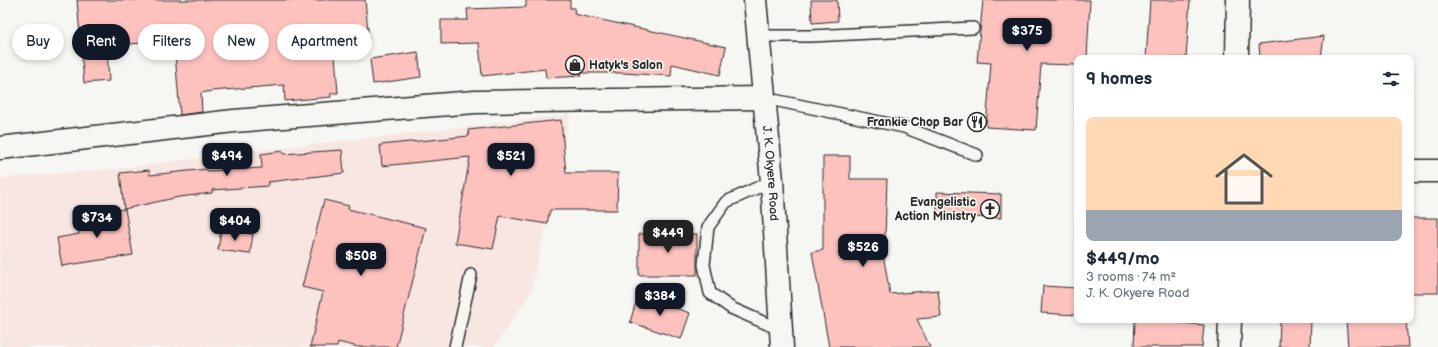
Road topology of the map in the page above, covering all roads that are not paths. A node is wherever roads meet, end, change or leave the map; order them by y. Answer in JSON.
{"nodes":[{"id":1,"x":755,"y":0,"type":"edge"},
{"id":2,"x":1238,"y":0,"type":"edge"},
{"id":3,"x":973,"y":28,"type":"dead end"},
{"id":4,"x":758,"y":36,"type":"junction"},
{"id":5,"x":1237,"y":55,"type":"edge"},
{"id":6,"x":764,"y":98,"type":"junction"},
{"id":7,"x":0,"y":148,"type":"edge"},
{"id":8,"x":977,"y":155,"type":"dead end"},
{"id":9,"x":1414,"y":171,"type":"edge"},
{"id":10,"x":1438,"y":171,"type":"edge"},
{"id":11,"x":772,"y":181,"type":"junction"},
{"id":12,"x":471,"y":275,"type":"dead end"},
{"id":13,"x":1230,"y":323,"type":"edge"},
{"id":14,"x":781,"y":338,"type":"edge"},
{"id":15,"x":455,"y":347,"type":"edge"},
{"id":16,"x":1229,"y":347,"type":"edge"}],
"edges":[{"from":1,"to":4,"type":"street","name":"J. K. Okyere Road"},
{"from":2,"to":5,"type":"street"},
{"from":3,"to":4,"type":"lane"},
{"from":4,"to":6,"type":"street","name":"J. K. Okyere Road"},
{"from":6,"to":7,"type":"street"},
{"from":6,"to":8,"type":"lane"},
{"from":6,"to":11,"type":"street","name":"J. K. Okyere Road"},
{"from":9,"to":10,"type":"street"},
{"from":11,"to":14,"type":"street","name":"J. K. Okyere Road"},
{"from":11,"to":14,"type":"lane"},
{"from":12,"to":15,"type":"lane"},
{"from":13,"to":16,"type":"street"}]}
